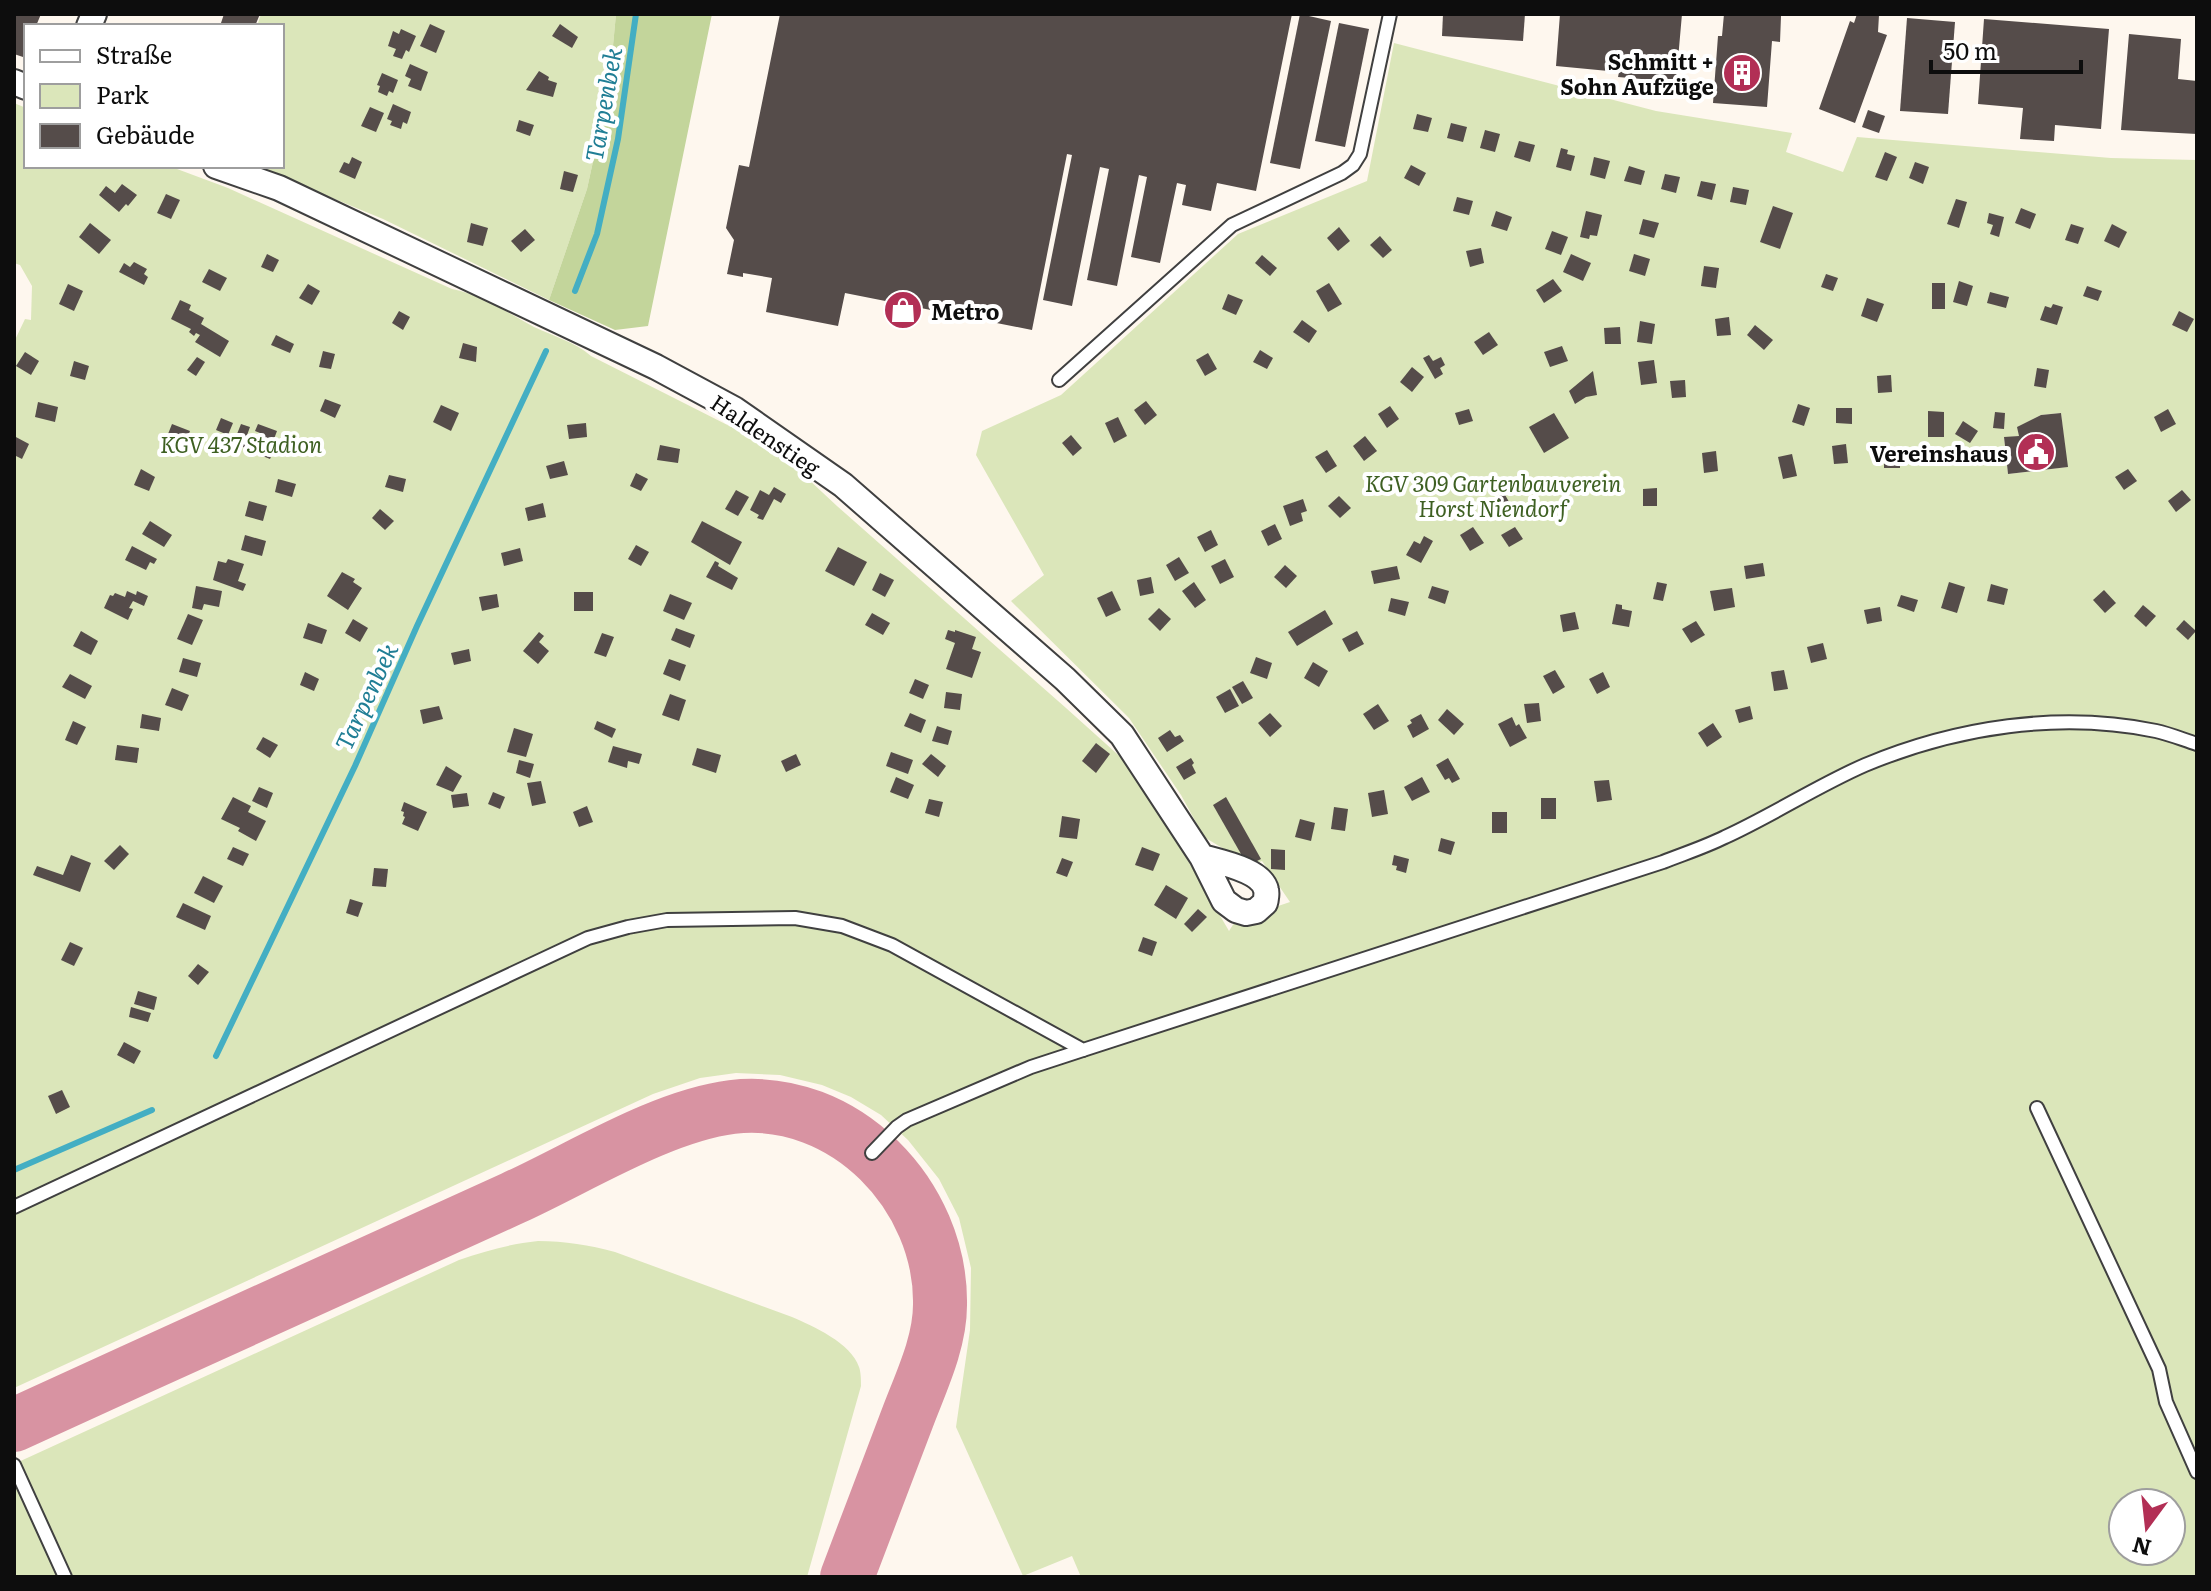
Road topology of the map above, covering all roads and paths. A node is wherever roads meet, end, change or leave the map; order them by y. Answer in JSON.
{"nodes":[{"id":1,"x":1390,"y":14,"type":"edge"},
{"id":2,"x":222,"y":168,"type":"edge"},
{"id":3,"x":1059,"y":380,"type":"dead end"},
{"id":4,"x":2197,"y":744,"type":"edge"},
{"id":5,"x":1202,"y":857,"type":"dead end"},
{"id":6,"x":1083,"y":1050,"type":"junction"},
{"id":7,"x":2037,"y":1108,"type":"dead end"},
{"id":8,"x":872,"y":1153,"type":"dead end"},
{"id":9,"x":14,"y":1207,"type":"edge"},
{"id":10,"x":14,"y":1465,"type":"edge"},
{"id":11,"x":2197,"y":1472,"type":"edge"},
{"id":12,"x":65,"y":1577,"type":"edge"}],
"edges":[{"from":1,"to":3,"type":"lane"},
{"from":2,"to":5,"type":"street","name":"Haldenstieg"},
{"from":4,"to":6,"type":"lane"},
{"from":6,"to":8,"type":"lane"},
{"from":6,"to":9,"type":"lane"},
{"from":7,"to":11,"type":"lane"},
{"from":10,"to":12,"type":"lane"}]}
